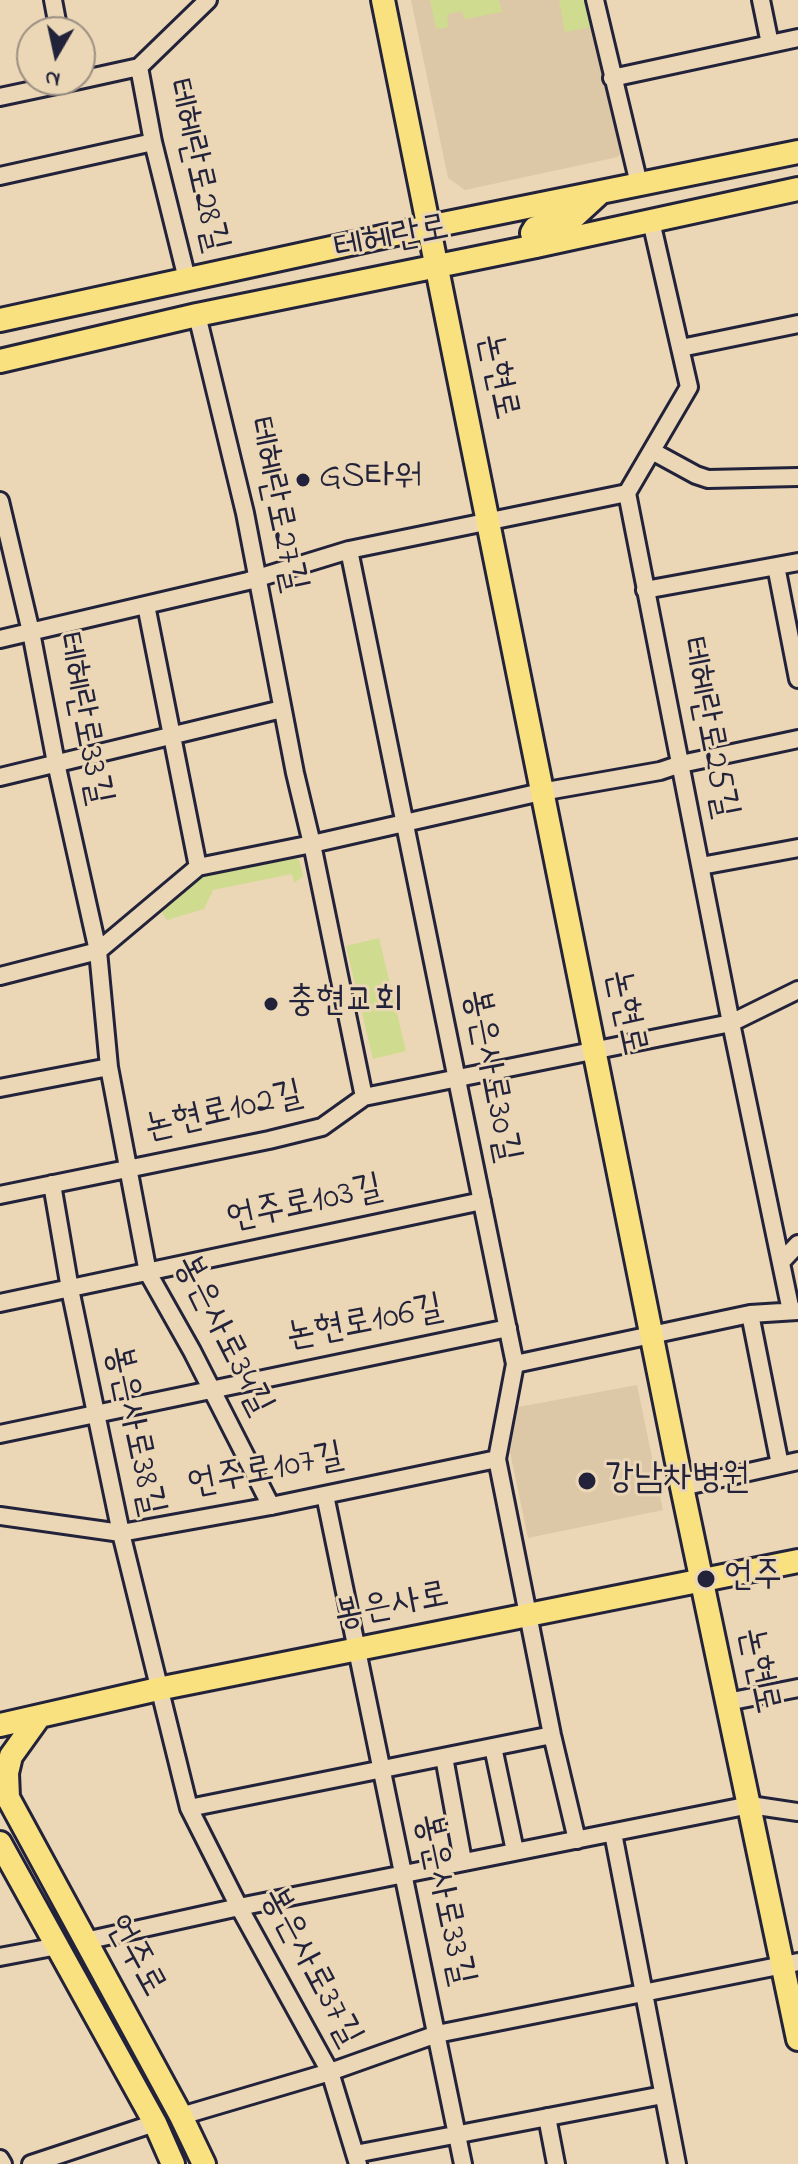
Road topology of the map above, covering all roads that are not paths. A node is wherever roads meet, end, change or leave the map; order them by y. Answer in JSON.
{"nodes":[{"id":1,"x":208,"y":0,"type":"edge"},
{"id":2,"x":383,"y":0,"type":"edge"},
{"id":3,"x":595,"y":0,"type":"edge"},
{"id":4,"x":761,"y":0,"type":"edge"},
{"id":5,"x":798,"y":38,"type":"edge"},
{"id":6,"x":770,"y":44,"type":"junction"},
{"id":7,"x":139,"y":67,"type":"junction"},
{"id":8,"x":96,"y":76,"type":"edge"},
{"id":9,"x":612,"y":78,"type":"junction"},
{"id":10,"x":153,"y":142,"type":"junction"},
{"id":11,"x":798,"y":152,"type":"edge"},
{"id":12,"x":0,"y":176,"type":"edge"},
{"id":13,"x":639,"y":184,"type":"junction"},
{"id":14,"x":798,"y":189,"type":"edge"},
{"id":15,"x":601,"y":192,"type":"junction"},
{"id":16,"x":651,"y":221,"type":"junction"},
{"id":17,"x":428,"y":227,"type":"junction"},
{"id":18,"x":536,"y":246,"type":"junction"},
{"id":19,"x":316,"y":251,"type":"junction"},
{"id":20,"x":435,"y":266,"type":"junction"},
{"id":21,"x":187,"y":279,"type":"junction"},
{"id":22,"x":250,"y":304,"type":"junction"},
{"id":23,"x":197,"y":315,"type":"junction"},
{"id":24,"x":0,"y":320,"type":"edge"},
{"id":25,"x":798,"y":324,"type":"edge"},
{"id":26,"x":681,"y":348,"type":"junction"},
{"id":27,"x":0,"y":361,"type":"edge"},
{"id":28,"x":652,"y":451,"type":"junction"},
{"id":29,"x":798,"y":477,"type":"edge"},
{"id":30,"x":627,"y":493,"type":"junction"},
{"id":31,"x":0,"y":501,"type":"edge"},
{"id":32,"x":489,"y":521,"type":"junction"},
{"id":33,"x":349,"y":550,"type":"junction"},
{"id":34,"x":6,"y":554,"type":"edge"},
{"id":35,"x":798,"y":562,"type":"edge"},
{"id":36,"x":776,"y":566,"type":"junction"},
{"id":37,"x":257,"y":576,"type":"junction"},
{"id":38,"x":645,"y":590,"type":"junction"},
{"id":39,"x":146,"y":605,"type":"junction"},
{"id":40,"x":31,"y":632,"type":"junction"},
{"id":41,"x":0,"y":639,"type":"edge"},
{"id":42,"x":798,"y":679,"type":"edge"},
{"id":43,"x":282,"y":709,"type":"junction"},
{"id":44,"x":173,"y":737,"type":"junction"},
{"id":45,"x":798,"y":739,"type":"edge"},
{"id":46,"x":56,"y":763,"type":"junction"},
{"id":47,"x":681,"y":764,"type":"junction"},
{"id":48,"x":0,"y":777,"type":"edge"},
{"id":49,"x":541,"y":792,"type":"junction"},
{"id":50,"x":406,"y":822,"type":"junction"},
{"id":51,"x":312,"y":844,"type":"junction"},
{"id":52,"x":798,"y":848,"type":"edge"},
{"id":53,"x":701,"y":866,"type":"junction"},
{"id":54,"x":198,"y":867,"type":"junction"},
{"id":55,"x":98,"y":951,"type":"junction"},
{"id":56,"x":0,"y":976,"type":"edge"},
{"id":57,"x":798,"y":990,"type":"edge"},
{"id":58,"x":731,"y":1023,"type":"junction"},
{"id":59,"x":597,"y":1051,"type":"junction"},
{"id":60,"x":109,"y":1067,"type":"junction"},
{"id":61,"x":456,"y":1080,"type":"junction"},
{"id":62,"x":0,"y":1088,"type":"edge"},
{"id":63,"x":364,"y":1097,"type":"junction"},
{"id":64,"x":129,"y":1169,"type":"junction"},
{"id":65,"x":52,"y":1184,"type":"junction"},
{"id":66,"x":0,"y":1195,"type":"edge"},
{"id":67,"x":482,"y":1201,"type":"junction"},
{"id":68,"x":798,"y":1244,"type":"edge"},
{"id":69,"x":782,"y":1261,"type":"junction"},
{"id":70,"x":148,"y":1273,"type":"junction"},
{"id":71,"x":70,"y":1289,"type":"junction"},
{"id":72,"x":0,"y":1303,"type":"edge"},
{"id":73,"x":794,"y":1311,"type":"edge"},
{"id":74,"x":750,"y":1314,"type":"junction"},
{"id":75,"x":508,"y":1328,"type":"junction"},
{"id":76,"x":652,"y":1335,"type":"junction"},
{"id":77,"x":515,"y":1364,"type":"junction"},
{"id":78,"x":210,"y":1389,"type":"junction"},
{"id":79,"x":96,"y":1413,"type":"junction"},
{"id":80,"x":0,"y":1434,"type":"edge"},
{"id":81,"x":497,"y":1459,"type":"junction"},
{"id":82,"x":798,"y":1461,"type":"edge"},
{"id":83,"x":780,"y":1465,"type":"junction"},
{"id":84,"x":682,"y":1487,"type":"junction"},
{"id":85,"x":325,"y":1495,"type":"junction"},
{"id":86,"x":271,"y":1506,"type":"junction"},
{"id":87,"x":0,"y":1516,"type":"edge"},
{"id":88,"x":121,"y":1533,"type":"junction"},
{"id":89,"x":798,"y":1561,"type":"edge"},
{"id":90,"x":703,"y":1580,"type":"junction"},
{"id":91,"x":529,"y":1615,"type":"junction"},
{"id":92,"x":358,"y":1649,"type":"junction"},
{"id":93,"x":798,"y":1688,"type":"edge"},
{"id":94,"x":158,"y":1689,"type":"junction"},
{"id":95,"x":727,"y":1702,"type":"junction"},
{"id":96,"x":39,"y":1717,"type":"junction"},
{"id":97,"x":0,"y":1725,"type":"edge"},
{"id":98,"x":552,"y":1735,"type":"junction"},
{"id":99,"x":493,"y":1747,"type":"junction"},
{"id":100,"x":444,"y":1757,"type":"junction"},
{"id":101,"x":381,"y":1769,"type":"junction"},
{"id":102,"x":4,"y":1791,"type":"edge"},
{"id":103,"x":750,"y":1805,"type":"junction"},
{"id":104,"x":189,"y":1808,"type":"junction"},
{"id":105,"x":798,"y":1812,"type":"edge"},
{"id":106,"x":613,"y":1833,"type":"junction"},
{"id":107,"x":577,"y":1840,"type":"junction"},
{"id":108,"x":0,"y":1843,"type":"edge"},
{"id":109,"x":515,"y":1851,"type":"junction"},
{"id":110,"x":463,"y":1861,"type":"junction"},
{"id":111,"x":404,"y":1873,"type":"junction"},
{"id":112,"x":239,"y":1907,"type":"junction"},
{"id":113,"x":85,"y":1941,"type":"junction"},
{"id":114,"x":58,"y":1946,"type":"junction"},
{"id":115,"x":0,"y":1957,"type":"edge"},
{"id":116,"x":790,"y":1964,"type":"edge"},
{"id":117,"x":642,"y":1994,"type":"junction"},
{"id":118,"x":437,"y":2034,"type":"junction"},
{"id":119,"x":798,"y":2039,"type":"edge"},
{"id":120,"x":330,"y":2072,"type":"junction"},
{"id":121,"x":663,"y":2095,"type":"junction"},
{"id":122,"x":181,"y":2116,"type":"junction"},
{"id":123,"x":547,"y":2117,"type":"junction"},
{"id":124,"x":155,"y":2123,"type":"junction"},
{"id":125,"x":457,"y":2135,"type":"junction"},
{"id":126,"x":356,"y":2159,"type":"edge"},
{"id":127,"x":31,"y":2164,"type":"edge"},
{"id":128,"x":173,"y":2164,"type":"edge"},
{"id":129,"x":204,"y":2164,"type":"edge"},
{"id":130,"x":463,"y":2164,"type":"edge"},
{"id":131,"x":556,"y":2164,"type":"edge"},
{"id":132,"x":677,"y":2164,"type":"edge"}],
"edges":[{"from":1,"to":7,"type":"street"},
{"from":2,"to":17,"type":"main road","name":"논현로"},
{"from":3,"to":9,"type":"street"},
{"from":4,"to":6,"type":"street"},
{"from":5,"to":6,"type":"street"},
{"from":6,"to":9,"type":"street"},
{"from":7,"to":8,"type":"street"},
{"from":7,"to":10,"type":"street","name":"테헤란로28길"},
{"from":9,"to":13,"type":"street"},
{"from":10,"to":12,"type":"street"},
{"from":10,"to":21,"type":"street","name":"테헤란로28길"},
{"from":11,"to":13,"type":"main road","name":"테헤란로"},
{"from":13,"to":15,"type":"main road","name":"테헤란로"},
{"from":14,"to":16,"type":"main road","name":"테헤란로"},
{"from":15,"to":17,"type":"main road","name":"테헤란로"},
{"from":15,"to":18,"type":"main road"},
{"from":16,"to":18,"type":"main road","name":"테헤란로"},
{"from":16,"to":26,"type":"street"},
{"from":17,"to":19,"type":"main road","name":"테헤란로"},
{"from":17,"to":20,"type":"main road","name":"논현로"},
{"from":18,"to":20,"type":"main road","name":"테헤란로"},
{"from":19,"to":21,"type":"main road","name":"테헤란로"},
{"from":19,"to":22,"type":"main road"},
{"from":20,"to":22,"type":"main road","name":"테헤란로"},
{"from":20,"to":32,"type":"main road","name":"논현로"},
{"from":21,"to":24,"type":"main road","name":"테헤란로"},
{"from":22,"to":23,"type":"main road","name":"테헤란로"},
{"from":23,"to":27,"type":"main road","name":"테헤란로"},
{"from":23,"to":37,"type":"street","name":"테헤란로27길"},
{"from":25,"to":26,"type":"street"},
{"from":26,"to":28,"type":"street"},
{"from":28,"to":29,"type":"street"},
{"from":28,"to":30,"type":"street"},
{"from":30,"to":32,"type":"street"},
{"from":30,"to":38,"type":"street","name":"테헤란로25길"},
{"from":31,"to":34,"type":"street","name":"테헤란로33길"},
{"from":32,"to":33,"type":"street"},
{"from":32,"to":49,"type":"main road","name":"논현로"},
{"from":33,"to":37,"type":"street"},
{"from":33,"to":50,"type":"street","name":"봉은사로30길"},
{"from":34,"to":40,"type":"street","name":"테헤란로33길"},
{"from":35,"to":36,"type":"street"},
{"from":36,"to":38,"type":"street"},
{"from":36,"to":42,"type":"street"},
{"from":37,"to":39,"type":"street"},
{"from":37,"to":43,"type":"street","name":"테헤란로27길"},
{"from":38,"to":47,"type":"street","name":"테헤란로25길"},
{"from":39,"to":40,"type":"street"},
{"from":39,"to":44,"type":"street"},
{"from":40,"to":41,"type":"street"},
{"from":40,"to":46,"type":"street","name":"테헤란로33길"},
{"from":43,"to":44,"type":"street"},
{"from":43,"to":51,"type":"street","name":"테헤란로27길"},
{"from":44,"to":46,"type":"street"},
{"from":44,"to":54,"type":"street"},
{"from":45,"to":47,"type":"street"},
{"from":46,"to":48,"type":"street"},
{"from":46,"to":55,"type":"street","name":"테헤란로33길"},
{"from":47,"to":49,"type":"street"},
{"from":47,"to":53,"type":"street","name":"테헤란로25길"},
{"from":49,"to":50,"type":"street"},
{"from":49,"to":59,"type":"main road","name":"논현로"},
{"from":50,"to":51,"type":"street"},
{"from":50,"to":61,"type":"street","name":"봉은사로30길"},
{"from":51,"to":54,"type":"street"},
{"from":51,"to":63,"type":"street","name":"테헤란로27길"},
{"from":52,"to":53,"type":"street"},
{"from":53,"to":58,"type":"street","name":"테헤란로25길"},
{"from":54,"to":55,"type":"street"},
{"from":55,"to":56,"type":"street"},
{"from":55,"to":60,"type":"street","name":"봉은사로34길"},
{"from":57,"to":58,"type":"street","name":"논현로102길"},
{"from":58,"to":59,"type":"street","name":"논현로102길"},
{"from":58,"to":69,"type":"street","name":"테헤란로25길"},
{"from":59,"to":61,"type":"street","name":"논현로102길"},
{"from":59,"to":76,"type":"main road","name":"논현로"},
{"from":60,"to":62,"type":"street"},
{"from":60,"to":64,"type":"street","name":"봉은사로34길"},
{"from":61,"to":63,"type":"street","name":"논현로102길"},
{"from":61,"to":67,"type":"street","name":"봉은사로30길"},
{"from":63,"to":64,"type":"street","name":"논현로102길"},
{"from":64,"to":65,"type":"street","name":"논현로102길"},
{"from":64,"to":70,"type":"street","name":"봉은사로34길"},
{"from":65,"to":66,"type":"street","name":"논현로102길"},
{"from":65,"to":71,"type":"street","name":"봉은사로38길"},
{"from":67,"to":70,"type":"street","name":"언주로103길"},
{"from":67,"to":75,"type":"street","name":"봉은사로30길"},
{"from":68,"to":69,"type":"street"},
{"from":69,"to":73,"type":"street","name":"테헤란로25길"},
{"from":70,"to":71,"type":"street","name":"언주로103길"},
{"from":70,"to":78,"type":"street","name":"봉은사로34길"},
{"from":71,"to":72,"type":"street","name":"언주로103길"},
{"from":71,"to":79,"type":"street","name":"봉은사로38길"},
{"from":73,"to":74,"type":"street"},
{"from":74,"to":76,"type":"street"},
{"from":74,"to":83,"type":"street"},
{"from":75,"to":77,"type":"street","name":"봉은사로30길"},
{"from":75,"to":78,"type":"street","name":"논현로106길"},
{"from":76,"to":77,"type":"street"},
{"from":76,"to":84,"type":"main road","name":"논현로"},
{"from":77,"to":81,"type":"street","name":"봉은사로30길"},
{"from":78,"to":79,"type":"street","name":"논현로106길"},
{"from":78,"to":86,"type":"street","name":"봉은사로34길"},
{"from":79,"to":80,"type":"street","name":"논현로106길"},
{"from":79,"to":88,"type":"street","name":"봉은사로38길"},
{"from":81,"to":85,"type":"street","name":"언주로107길"},
{"from":81,"to":91,"type":"street","name":"봉은사로30길"},
{"from":82,"to":83,"type":"street"},
{"from":83,"to":84,"type":"street"},
{"from":84,"to":90,"type":"main road","name":"논현로"},
{"from":85,"to":86,"type":"street","name":"언주로107길"},
{"from":85,"to":92,"type":"street"},
{"from":86,"to":88,"type":"street","name":"언주로107길"},
{"from":87,"to":88,"type":"street","name":"언주로107길"},
{"from":88,"to":94,"type":"street","name":"봉은사로38길"},
{"from":89,"to":90,"type":"main road","name":"봉은사로"},
{"from":90,"to":91,"type":"main road","name":"봉은사로"},
{"from":90,"to":95,"type":"main road","name":"논현로"},
{"from":91,"to":92,"type":"main road","name":"봉은사로"},
{"from":91,"to":98,"type":"street","name":"봉은사로30길"},
{"from":92,"to":94,"type":"main road","name":"봉은사로"},
{"from":92,"to":101,"type":"street","name":"봉은사로33길"},
{"from":93,"to":95,"type":"street"},
{"from":94,"to":96,"type":"main road","name":"봉은사로"},
{"from":94,"to":104,"type":"street","name":"봉은사로37길"},
{"from":95,"to":103,"type":"main road","name":"논현로"},
{"from":96,"to":97,"type":"main road","name":"봉은사로"},
{"from":96,"to":102,"type":"main road"},
{"from":98,"to":99,"type":"street"},
{"from":98,"to":107,"type":"street","name":"봉은사로30길"},
{"from":99,"to":100,"type":"street"},
{"from":99,"to":109,"type":"street"},
{"from":100,"to":101,"type":"street"},
{"from":100,"to":110,"type":"street"},
{"from":101,"to":104,"type":"street"},
{"from":101,"to":111,"type":"street","name":"봉은사로33길"},
{"from":102,"to":113,"type":"main road","name":"언주로"},
{"from":103,"to":105,"type":"street"},
{"from":103,"to":106,"type":"street"},
{"from":103,"to":116,"type":"main road","name":"논현로"},
{"from":104,"to":112,"type":"street","name":"봉은사로37길"},
{"from":106,"to":107,"type":"street"},
{"from":106,"to":117,"type":"street"},
{"from":107,"to":109,"type":"street"},
{"from":108,"to":114,"type":"main road","name":"언주로"},
{"from":109,"to":110,"type":"street"},
{"from":110,"to":111,"type":"street"},
{"from":111,"to":112,"type":"street"},
{"from":111,"to":118,"type":"street","name":"봉은사로33길"},
{"from":112,"to":113,"type":"street"},
{"from":112,"to":120,"type":"street","name":"봉은사로37길"},
{"from":113,"to":122,"type":"main road","name":"언주로"},
{"from":114,"to":115,"type":"street"},
{"from":114,"to":124,"type":"main road","name":"언주로"},
{"from":116,"to":117,"type":"street"},
{"from":116,"to":119,"type":"main road","name":"논현로"},
{"from":117,"to":118,"type":"street"},
{"from":117,"to":121,"type":"street"},
{"from":118,"to":120,"type":"street"},
{"from":118,"to":125,"type":"street","name":"봉은사로33길"},
{"from":120,"to":122,"type":"street"},
{"from":120,"to":126,"type":"street","name":"봉은사로37길"},
{"from":121,"to":123,"type":"street"},
{"from":121,"to":132,"type":"street"},
{"from":122,"to":129,"type":"main road","name":"언주로"},
{"from":123,"to":125,"type":"street"},
{"from":123,"to":131,"type":"street"},
{"from":124,"to":127,"type":"street"},
{"from":124,"to":128,"type":"main road","name":"언주로"},
{"from":125,"to":126,"type":"street"},
{"from":125,"to":130,"type":"street","name":"봉은사로33길"}]}
